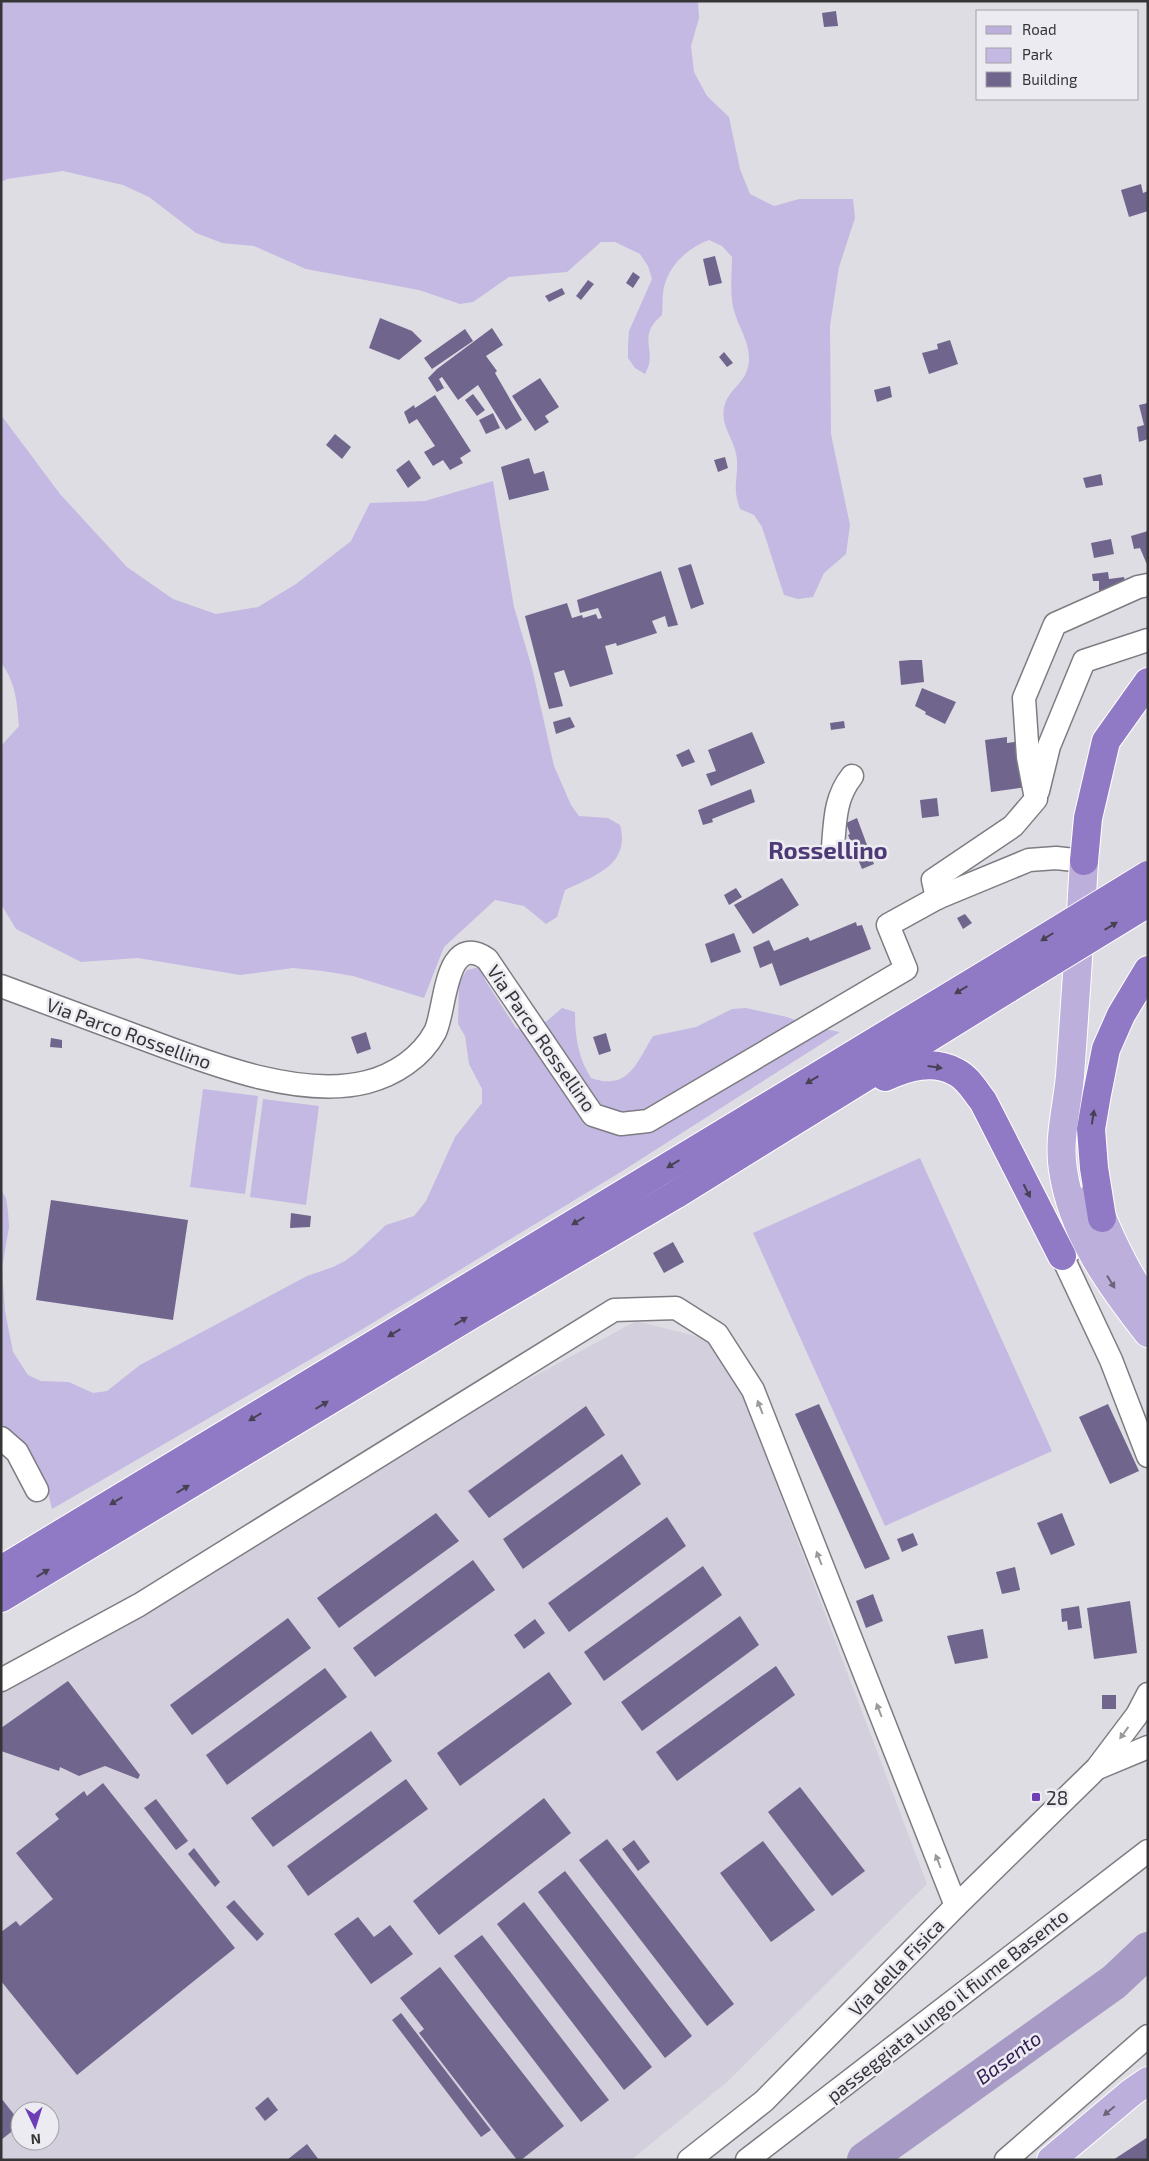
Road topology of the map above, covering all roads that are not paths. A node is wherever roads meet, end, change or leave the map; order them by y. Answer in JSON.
{"nodes":[{"id":1,"x":1148,"y":585,"type":"edge"},
{"id":2,"x":1148,"y":640,"type":"edge"},
{"id":3,"x":1148,"y":682,"type":"edge"},
{"id":4,"x":1139,"y":700,"type":"edge"},
{"id":5,"x":852,"y":776,"type":"dead end"},
{"id":6,"x":1036,"y":799,"type":"junction"},
{"id":7,"x":833,"y":847,"type":"dead end"},
{"id":8,"x":1084,"y":861,"type":"junction"},
{"id":9,"x":1148,"y":875,"type":"edge"},
{"id":10,"x":937,"y":898,"type":"junction"},
{"id":11,"x":1148,"y":903,"type":"edge"},
{"id":12,"x":1148,"y":970,"type":"edge"},
{"id":13,"x":1006,"y":976,"type":"junction"},
{"id":14,"x":1,"y":986,"type":"edge"},
{"id":15,"x":1069,"y":1087,"type":"junction"},
{"id":16,"x":824,"y":1103,"type":"junction"},
{"id":17,"x":1102,"y":1218,"type":"junction"},
{"id":18,"x":1085,"y":1241,"type":"junction"},
{"id":19,"x":1119,"y":1252,"type":"junction"},
{"id":20,"x":1062,"y":1256,"type":"junction"},
{"id":21,"x":1148,"y":1284,"type":"edge"},
{"id":22,"x":1148,"y":1303,"type":"edge"},
{"id":23,"x":1148,"y":1333,"type":"edge"},
{"id":24,"x":1,"y":1438,"type":"edge"},
{"id":25,"x":1148,"y":1456,"type":"edge"},
{"id":26,"x":37,"y":1490,"type":"dead end"},
{"id":27,"x":1,"y":1570,"type":"edge"},
{"id":28,"x":1,"y":1598,"type":"edge"},
{"id":29,"x":1,"y":1680,"type":"edge"},
{"id":30,"x":1148,"y":1694,"type":"edge"},
{"id":31,"x":1148,"y":1747,"type":"edge"},
{"id":32,"x":1097,"y":1768,"type":"junction"},
{"id":33,"x":1148,"y":1850,"type":"edge"},
{"id":34,"x":956,"y":1906,"type":"junction"},
{"id":35,"x":1148,"y":2036,"type":"edge"},
{"id":36,"x":1148,"y":2081,"type":"edge"},
{"id":37,"x":689,"y":2160,"type":"edge"},
{"id":38,"x":747,"y":2160,"type":"edge"},
{"id":39,"x":1006,"y":2160,"type":"edge"},
{"id":40,"x":1051,"y":2160,"type":"edge"}],
"edges":[{"from":1,"to":6,"type":"street"},
{"from":2,"to":6,"type":"street"},
{"from":3,"to":4,"type":"highway"},
{"from":4,"to":8,"type":"highway"},
{"from":5,"to":7,"type":"street"},
{"from":6,"to":10,"type":"street"},
{"from":8,"to":10,"type":"street"},
{"from":8,"to":15,"type":"main road"},
{"from":9,"to":13,"type":"highway","one_way":true,"bridge":true},
{"from":10,"to":14,"type":"street","name":"Via Parco Rossellino"},
{"from":13,"to":11,"type":"highway","one_way":true,"bridge":true},
{"from":17,"to":12,"type":"highway","one_way":true},
{"from":13,"to":16,"type":"highway"},
{"from":13,"to":27,"type":"highway","one_way":true},
{"from":15,"to":17,"type":"main road"},
{"from":15,"to":18,"type":"main road"},
{"from":16,"to":20,"type":"highway","one_way":true},
{"from":28,"to":16,"type":"highway","one_way":true},
{"from":17,"to":19,"type":"main road"},
{"from":18,"to":20,"type":"street"},
{"from":18,"to":23,"type":"main road","one_way":true},
{"from":19,"to":21,"type":"street"},
{"from":19,"to":22,"type":"main road"},
{"from":20,"to":25,"type":"street"},
{"from":24,"to":26,"type":"street"},
{"from":34,"to":29,"type":"street","one_way":true},
{"from":30,"to":32,"type":"street","one_way":true},
{"from":31,"to":32,"type":"street"},
{"from":32,"to":34,"type":"street","name":"Via della Fisica"},
{"from":33,"to":38,"type":"street","name":"passeggiata lungo il fiume Basento"},
{"from":34,"to":37,"type":"street","name":"Via della Fisica"},
{"from":35,"to":39,"type":"street"},
{"from":36,"to":40,"type":"main road","one_way":true}]}
